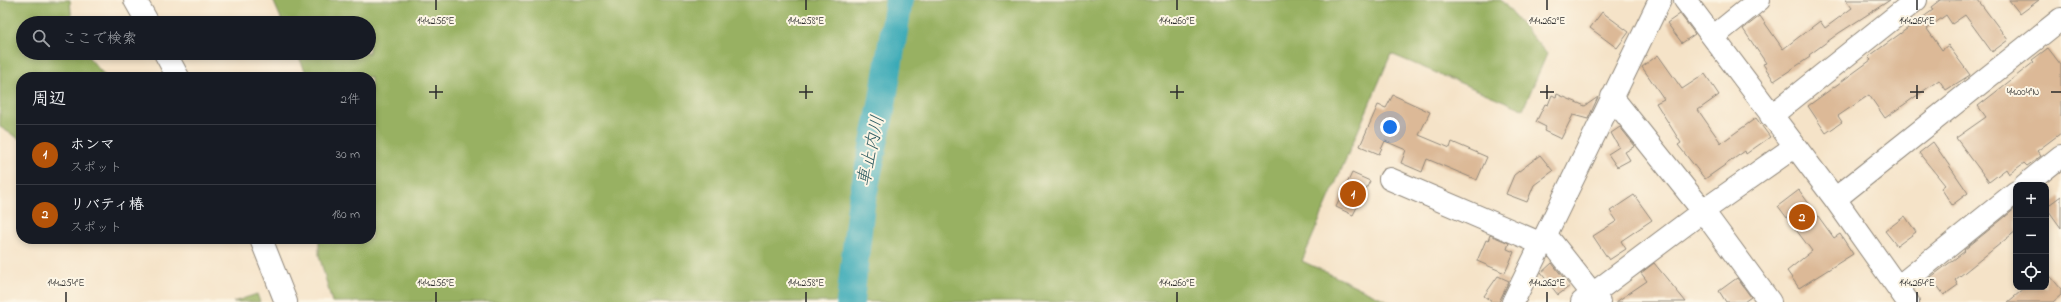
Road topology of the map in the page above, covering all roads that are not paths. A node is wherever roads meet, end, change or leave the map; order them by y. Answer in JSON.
{"nodes":[{"id":1,"x":135,"y":0,"type":"edge"},
{"id":2,"x":1660,"y":0,"type":"edge"},
{"id":3,"x":1685,"y":0,"type":"edge"},
{"id":4,"x":1759,"y":0,"type":"edge"},
{"id":5,"x":1916,"y":0,"type":"edge"},
{"id":6,"x":144,"y":16,"type":"edge"},
{"id":7,"x":2061,"y":19,"type":"edge"},
{"id":8,"x":1713,"y":37,"type":"junction"},
{"id":9,"x":169,"y":60,"type":"edge"},
{"id":10,"x":175,"y":72,"type":"edge"},
{"id":11,"x":1612,"y":97,"type":"junction"},
{"id":12,"x":1770,"y":116,"type":"junction"},
{"id":13,"x":1794,"y":147,"type":"junction"},
{"id":14,"x":2061,"y":156,"type":"edge"},
{"id":15,"x":1390,"y":179,"type":"dead end"},
{"id":16,"x":2028,"y":182,"type":"edge"},
{"id":17,"x":2013,"y":195,"type":"edge"},
{"id":18,"x":1835,"y":199,"type":"junction"},
{"id":19,"x":1703,"y":211,"type":"junction"},
{"id":20,"x":1544,"y":240,"type":"junction"},
{"id":21,"x":263,"y":244,"type":"edge"},
{"id":22,"x":1902,"y":297,"type":"edge"},
{"id":23,"x":1591,"y":299,"type":"edge"},
{"id":24,"x":286,"y":302,"type":"edge"},
{"id":25,"x":1514,"y":302,"type":"edge"},
{"id":26,"x":1770,"y":302,"type":"edge"}],
"edges":[{"from":1,"to":6,"type":"street"},
{"from":2,"to":11,"type":"street"},
{"from":3,"to":8,"type":"street"},
{"from":4,"to":8,"type":"street"},
{"from":5,"to":12,"type":"street"},
{"from":7,"to":18,"type":"street"},
{"from":8,"to":12,"type":"street"},
{"from":9,"to":10,"type":"street"},
{"from":11,"to":19,"type":"street"},
{"from":11,"to":20,"type":"street"},
{"from":12,"to":13,"type":"street"},
{"from":13,"to":18,"type":"street"},
{"from":13,"to":19,"type":"street"},
{"from":14,"to":16,"type":"street"},
{"from":15,"to":20,"type":"street"},
{"from":17,"to":22,"type":"street"},
{"from":18,"to":22,"type":"street"},
{"from":19,"to":23,"type":"street"},
{"from":19,"to":26,"type":"street"},
{"from":20,"to":23,"type":"street"},
{"from":20,"to":25,"type":"street"},
{"from":21,"to":24,"type":"street"}]}
